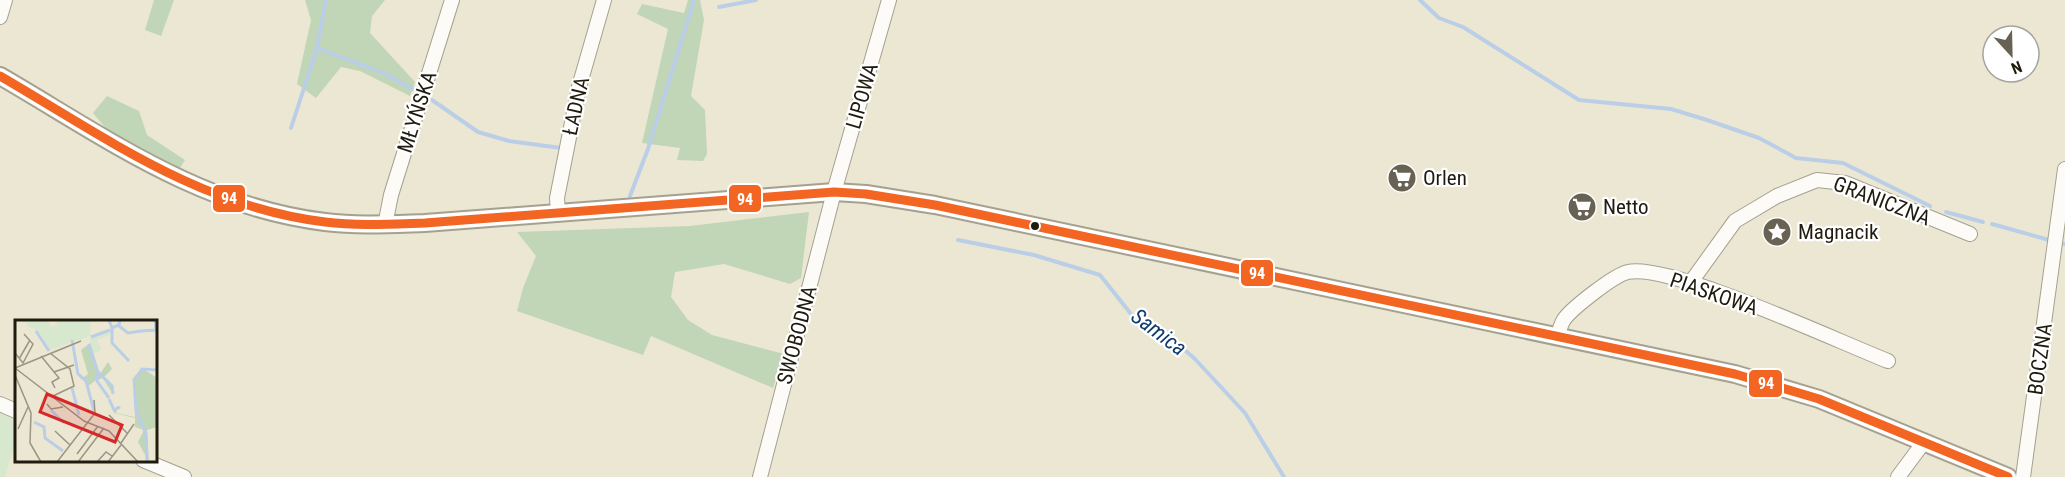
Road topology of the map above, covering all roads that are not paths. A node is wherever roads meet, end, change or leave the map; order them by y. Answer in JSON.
{"nodes":[{"id":1,"x":5,"y":0,"type":"edge"},
{"id":2,"x":452,"y":0,"type":"edge"},
{"id":3,"x":604,"y":0,"type":"edge"},
{"id":4,"x":889,"y":0,"type":"edge"},
{"id":5,"x":0,"y":17,"type":"edge"},
{"id":6,"x":0,"y":76,"type":"edge"},
{"id":7,"x":2065,"y":169,"type":"edge"},
{"id":8,"x":834,"y":192,"type":"junction"},
{"id":9,"x":558,"y":213,"type":"junction"},
{"id":10,"x":385,"y":225,"type":"junction"},
{"id":11,"x":1970,"y":234,"type":"dead end"},
{"id":12,"x":1691,"y":282,"type":"junction"},
{"id":13,"x":1558,"y":335,"type":"junction"},
{"id":14,"x":1888,"y":361,"type":"dead end"},
{"id":15,"x":0,"y":404,"type":"edge"},
{"id":16,"x":15,"y":411,"type":"edge"},
{"id":17,"x":1924,"y":442,"type":"junction"},
{"id":18,"x":148,"y":462,"type":"edge"},
{"id":19,"x":1988,"y":473,"type":"edge"},
{"id":20,"x":184,"y":477,"type":"edge"},
{"id":21,"x":759,"y":477,"type":"edge"},
{"id":22,"x":1898,"y":477,"type":"edge"},
{"id":23,"x":2008,"y":477,"type":"edge"},
{"id":24,"x":2023,"y":477,"type":"edge"}],
"edges":[{"from":1,"to":5,"type":"street"},
{"from":2,"to":10,"type":"street","name":"MŁYŃSKA"},
{"from":3,"to":9,"type":"street","name":"ŁADNA"},
{"from":4,"to":8,"type":"street","name":"LIPOWA"},
{"from":6,"to":10,"type":"main road"},
{"from":7,"to":24,"type":"street","name":"BOCZNA"},
{"from":8,"to":9,"type":"main road"},
{"from":8,"to":13,"type":"main road"},
{"from":8,"to":21,"type":"street","name":"SWOBODNA"},
{"from":9,"to":10,"type":"main road"},
{"from":11,"to":12,"type":"street","name":"GRANICZNA"},
{"from":12,"to":13,"type":"street","name":"PIASKOWA"},
{"from":12,"to":14,"type":"street","name":"PIASKOWA"},
{"from":13,"to":17,"type":"main road"},
{"from":15,"to":16,"type":"street"},
{"from":17,"to":19,"type":"main road"},
{"from":17,"to":22,"type":"street"},
{"from":18,"to":20,"type":"street"},
{"from":19,"to":23,"type":"main road"}]}
